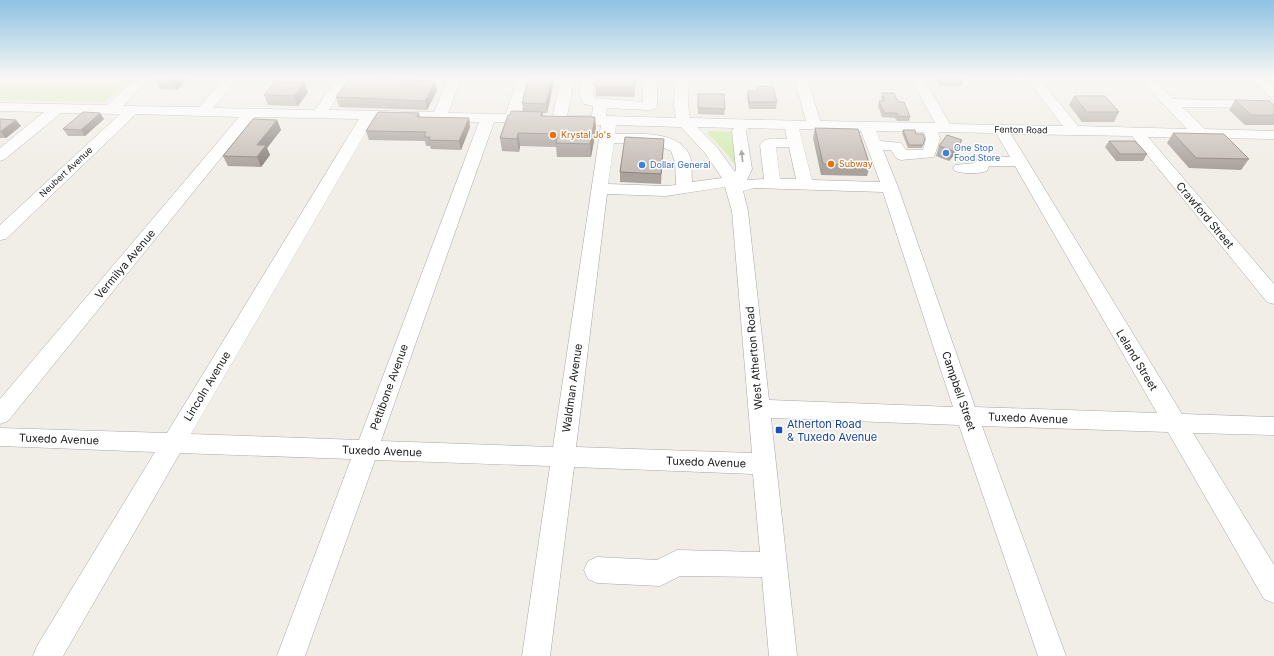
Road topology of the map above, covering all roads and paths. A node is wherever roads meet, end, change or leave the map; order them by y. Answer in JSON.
{"nodes":[{"id":1,"x":0,"y":108,"type":"edge"},
{"id":2,"x":113,"y":108,"type":"edge"},
{"id":3,"x":206,"y":108,"type":"edge"},
{"id":4,"x":324,"y":108,"type":"edge"},
{"id":5,"x":443,"y":108,"type":"edge"},
{"id":6,"x":516,"y":108,"type":"edge"},
{"id":7,"x":562,"y":108,"type":"edge"},
{"id":8,"x":594,"y":108,"type":"edge"},
{"id":9,"x":645,"y":108,"type":"edge"},
{"id":10,"x":683,"y":108,"type":"edge"},
{"id":11,"x":809,"y":108,"type":"edge"},
{"id":12,"x":933,"y":108,"type":"edge"},
{"id":13,"x":1055,"y":108,"type":"edge"},
{"id":14,"x":1174,"y":108,"type":"edge"},
{"id":15,"x":1210,"y":108,"type":"edge"},
{"id":16,"x":57,"y":109,"type":"junction"},
{"id":17,"x":110,"y":110,"type":"junction"},
{"id":18,"x":132,"y":110,"type":"junction"},
{"id":19,"x":202,"y":112,"type":"junction"},
{"id":20,"x":250,"y":113,"type":"junction"},
{"id":21,"x":319,"y":115,"type":"junction"},
{"id":22,"x":368,"y":116,"type":"junction"},
{"id":23,"x":439,"y":117,"type":"junction"},
{"id":24,"x":488,"y":118,"type":"junction"},
{"id":25,"x":512,"y":119,"type":"junction"},
{"id":26,"x":559,"y":120,"type":"junction"},
{"id":27,"x":603,"y":121,"type":"junction"},
{"id":28,"x":685,"y":122,"type":"junction"},
{"id":29,"x":744,"y":124,"type":"junction"},
{"id":30,"x":791,"y":125,"type":"junction"},
{"id":31,"x":814,"y":125,"type":"junction"},
{"id":32,"x":930,"y":128,"type":"junction"},
{"id":33,"x":945,"y":128,"type":"junction"},
{"id":34,"x":1001,"y":129,"type":"junction"},
{"id":35,"x":1074,"y":131,"type":"junction"},
{"id":36,"x":1136,"y":132,"type":"junction"},
{"id":37,"x":1202,"y":134,"type":"junction"},
{"id":38,"x":1238,"y":134,"type":"junction"},
{"id":39,"x":1274,"y":135,"type":"edge"},
{"id":40,"x":871,"y":136,"type":"junction"},
{"id":41,"x":796,"y":143,"type":"junction"},
{"id":42,"x":0,"y":156,"type":"edge"},
{"id":43,"x":1021,"y":162,"type":"junction"},
{"id":44,"x":962,"y":168,"type":"dead end"},
{"id":45,"x":773,"y":183,"type":"junction"},
{"id":46,"x":734,"y":184,"type":"junction"},
{"id":47,"x":805,"y":184,"type":"junction"},
{"id":48,"x":890,"y":187,"type":"junction"},
{"id":49,"x":684,"y":188,"type":"junction"},
{"id":50,"x":599,"y":189,"type":"junction"},
{"id":51,"x":0,"y":235,"type":"edge"},
{"id":52,"x":1274,"y":297,"type":"edge"},
{"id":53,"x":759,"y":407,"type":"junction"},
{"id":54,"x":0,"y":415,"type":"edge"},
{"id":55,"x":967,"y":416,"type":"junction"},
{"id":56,"x":1174,"y":423,"type":"junction"},
{"id":57,"x":1274,"y":426,"type":"edge"},
{"id":58,"x":0,"y":437,"type":"edge"},
{"id":59,"x":173,"y":443,"type":"junction"},
{"id":60,"x":366,"y":450,"type":"junction"},
{"id":61,"x":563,"y":457,"type":"junction"},
{"id":62,"x":765,"y":464,"type":"junction"},
{"id":63,"x":774,"y":565,"type":"junction"},
{"id":64,"x":597,"y":570,"type":"dead end"},
{"id":65,"x":1274,"y":590,"type":"edge"},
{"id":66,"x":47,"y":656,"type":"edge"},
{"id":67,"x":291,"y":656,"type":"edge"},
{"id":68,"x":536,"y":656,"type":"edge"},
{"id":69,"x":783,"y":656,"type":"edge"},
{"id":70,"x":1052,"y":656,"type":"edge"}],
"edges":[{"from":1,"to":16,"type":"street","name":"Fenton Road"},
{"from":2,"to":17,"type":"street"},
{"from":3,"to":19,"type":"street"},
{"from":4,"to":21,"type":"street"},
{"from":5,"to":23,"type":"street"},
{"from":6,"to":25,"type":"street"},
{"from":7,"to":26,"type":"street"},
{"from":8,"to":27,"type":"street"},
{"from":9,"to":27,"type":"street"},
{"from":10,"to":28,"type":"street"},
{"from":11,"to":31,"type":"street"},
{"from":12,"to":33,"type":"street"},
{"from":13,"to":35,"type":"street"},
{"from":14,"to":37,"type":"street"},
{"from":15,"to":38,"type":"street"},
{"from":16,"to":17,"type":"street","name":"Fenton Road"},
{"from":16,"to":42,"type":"street"},
{"from":17,"to":18,"type":"street","name":"Fenton Road"},
{"from":18,"to":19,"type":"street","name":"Fenton Road"},
{"from":18,"to":51,"type":"street","name":"Neubert Avenue"},
{"from":19,"to":20,"type":"street","name":"Fenton Road"},
{"from":20,"to":21,"type":"street","name":"Fenton Road"},
{"from":20,"to":54,"type":"street","name":"Vermilya Avenue"},
{"from":21,"to":22,"type":"street","name":"Fenton Road"},
{"from":22,"to":23,"type":"street","name":"Fenton Road"},
{"from":22,"to":59,"type":"street","name":"Lincoln Avenue"},
{"from":23,"to":24,"type":"street","name":"Fenton Road"},
{"from":24,"to":25,"type":"street","name":"Fenton Road"},
{"from":24,"to":60,"type":"street","name":"Pettibone Avenue"},
{"from":25,"to":26,"type":"street","name":"Fenton Road"},
{"from":26,"to":27,"type":"street","name":"Fenton Road"},
{"from":27,"to":28,"type":"street","name":"Fenton Road"},
{"from":27,"to":49,"type":"street"},
{"from":27,"to":50,"type":"street","name":"Waldman Avenue"},
{"from":28,"to":29,"type":"street","name":"Fenton Road"},
{"from":28,"to":46,"type":"street","name":"West Atherton Road"},
{"from":29,"to":30,"type":"street","name":"Fenton Road"},
{"from":46,"to":29,"type":"street","one_way":true},
{"from":30,"to":31,"type":"street","name":"Fenton Road"},
{"from":30,"to":41,"type":"street"},
{"from":31,"to":40,"type":"street","name":"Fenton Road"},
{"from":32,"to":33,"type":"street","name":"Fenton Road"},
{"from":32,"to":40,"type":"street","name":"Fenton Road"},
{"from":32,"to":40,"type":"street"},
{"from":33,"to":34,"type":"street","name":"Fenton Road"},
{"from":34,"to":35,"type":"street","name":"Fenton Road"},
{"from":34,"to":43,"type":"street","name":"Leland Street"},
{"from":35,"to":36,"type":"street","name":"Fenton Road"},
{"from":36,"to":37,"type":"street","name":"Fenton Road"},
{"from":36,"to":52,"type":"street","name":"Crawford Street"},
{"from":37,"to":38,"type":"street","name":"Fenton Road"},
{"from":38,"to":39,"type":"street","name":"Fenton Road"},
{"from":40,"to":48,"type":"street","name":"Campbell Street"},
{"from":41,"to":45,"type":"street"},
{"from":41,"to":47,"type":"street"},
{"from":43,"to":44,"type":"street"},
{"from":43,"to":56,"type":"street","name":"Leland Street"},
{"from":45,"to":46,"type":"street"},
{"from":45,"to":47,"type":"street"},
{"from":46,"to":49,"type":"street"},
{"from":46,"to":53,"type":"street","name":"West Atherton Road"},
{"from":47,"to":48,"type":"street"},
{"from":48,"to":55,"type":"street","name":"Campbell Street"},
{"from":49,"to":50,"type":"street"},
{"from":50,"to":61,"type":"street","name":"Waldman Avenue"},
{"from":53,"to":55,"type":"street","name":"Tuxedo Avenue"},
{"from":53,"to":62,"type":"street","name":"West Atherton Road"},
{"from":55,"to":56,"type":"street","name":"Tuxedo Avenue"},
{"from":55,"to":70,"type":"street","name":"Campbell Street"},
{"from":56,"to":57,"type":"street","name":"Tuxedo Avenue"},
{"from":56,"to":65,"type":"street","name":"Leland Street"},
{"from":58,"to":59,"type":"street","name":"Tuxedo Avenue"},
{"from":59,"to":60,"type":"street","name":"Tuxedo Avenue"},
{"from":59,"to":66,"type":"street","name":"Lincoln Avenue"},
{"from":60,"to":61,"type":"street","name":"Tuxedo Avenue"},
{"from":60,"to":67,"type":"street","name":"Pettibone Avenue"},
{"from":61,"to":62,"type":"street","name":"Tuxedo Avenue"},
{"from":61,"to":68,"type":"street","name":"Waldman Avenue"},
{"from":62,"to":63,"type":"street","name":"West Atherton Road"},
{"from":63,"to":64,"type":"street"},
{"from":63,"to":69,"type":"street","name":"West Atherton Road"}]}
